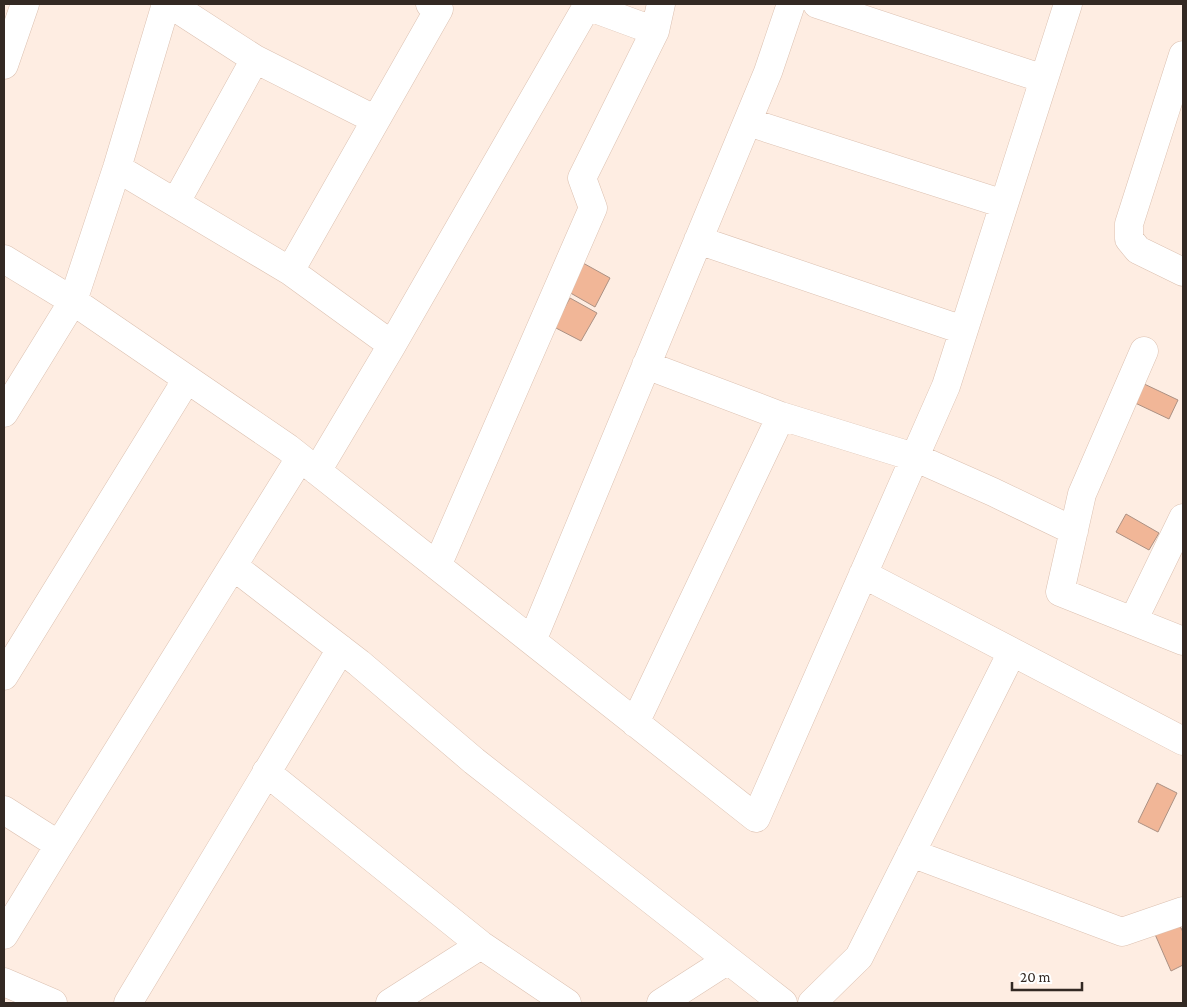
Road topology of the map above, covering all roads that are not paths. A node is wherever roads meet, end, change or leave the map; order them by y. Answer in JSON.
{"nodes":[{"id":1,"x":26,"y":4,"type":"edge"},
{"id":2,"x":166,"y":4,"type":"edge"},
{"id":3,"x":170,"y":4,"type":"edge"},
{"id":4,"x":430,"y":4,"type":"edge"},
{"id":5,"x":661,"y":4,"type":"edge"},
{"id":6,"x":791,"y":4,"type":"edge"},
{"id":7,"x":817,"y":4,"type":"edge"},
{"id":8,"x":1068,"y":4,"type":"edge"},
{"id":9,"x":656,"y":31,"type":"junction"},
{"id":10,"x":1183,"y":55,"type":"edge"},
{"id":11,"x":256,"y":58,"type":"junction"},
{"id":12,"x":4,"y":65,"type":"edge"},
{"id":13,"x":1044,"y":79,"type":"junction"},
{"id":14,"x":1174,"y":115,"type":"edge"},
{"id":15,"x":376,"y":120,"type":"junction"},
{"id":16,"x":748,"y":122,"type":"junction"},
{"id":17,"x":117,"y":168,"type":"junction"},
{"id":18,"x":176,"y":202,"type":"junction"},
{"id":19,"x":1004,"y":204,"type":"junction"},
{"id":20,"x":698,"y":240,"type":"junction"},
{"id":21,"x":4,"y":259,"type":"edge"},
{"id":22,"x":290,"y":271,"type":"junction"},
{"id":23,"x":1183,"y":272,"type":"edge"},
{"id":24,"x":72,"y":301,"type":"junction"},
{"id":25,"x":963,"y":330,"type":"junction"},
{"id":26,"x":392,"y":345,"type":"junction"},
{"id":27,"x":1144,"y":351,"type":"dead end"},
{"id":28,"x":646,"y":365,"type":"junction"},
{"id":29,"x":187,"y":379,"type":"junction"},
{"id":30,"x":4,"y":413,"type":"edge"},
{"id":31,"x":781,"y":416,"type":"junction"},
{"id":32,"x":914,"y":457,"type":"junction"},
{"id":33,"x":308,"y":464,"type":"junction"},
{"id":34,"x":1183,"y":518,"type":"edge"},
{"id":35,"x":1074,"y":531,"type":"junction"},
{"id":36,"x":233,"y":566,"type":"junction"},
{"id":37,"x":437,"y":566,"type":"junction"},
{"id":38,"x":863,"y":574,"type":"junction"},
{"id":39,"x":1132,"y":621,"type":"junction"},
{"id":40,"x":532,"y":641,"type":"junction"},
{"id":41,"x":1183,"y":641,"type":"edge"},
{"id":42,"x":341,"y":649,"type":"junction"},
{"id":43,"x":1012,"y":652,"type":"junction"},
{"id":44,"x":4,"y":676,"type":"edge"},
{"id":45,"x":635,"y":723,"type":"junction"},
{"id":46,"x":1183,"y":741,"type":"edge"},
{"id":47,"x":266,"y":772,"type":"junction"},
{"id":48,"x":4,"y":810,"type":"edge"},
{"id":49,"x":59,"y":845,"type":"junction"},
{"id":50,"x":911,"y":853,"type":"junction"},
{"id":51,"x":1183,"y":912,"type":"edge"},
{"id":52,"x":4,"y":935,"type":"edge"},
{"id":53,"x":481,"y":945,"type":"junction"},
{"id":54,"x":728,"y":960,"type":"junction"},
{"id":55,"x":4,"y":982,"type":"edge"},
{"id":56,"x":53,"y":1003,"type":"edge"},
{"id":57,"x":128,"y":1003,"type":"edge"},
{"id":58,"x":390,"y":1003,"type":"edge"},
{"id":59,"x":567,"y":1003,"type":"edge"},
{"id":60,"x":661,"y":1003,"type":"edge"},
{"id":61,"x":783,"y":1003,"type":"edge"},
{"id":62,"x":812,"y":1003,"type":"edge"}],
"edges":[{"from":1,"to":12,"type":"street"},
{"from":2,"to":17,"type":"street"},
{"from":3,"to":11,"type":"street"},
{"from":4,"to":15,"type":"street"},
{"from":5,"to":9,"type":"street"},
{"from":6,"to":16,"type":"street"},
{"from":7,"to":13,"type":"street"},
{"from":8,"to":13,"type":"street"},
{"from":9,"to":26,"type":"street"},
{"from":9,"to":37,"type":"street"},
{"from":10,"to":14,"type":"street"},
{"from":11,"to":15,"type":"street"},
{"from":11,"to":18,"type":"street"},
{"from":13,"to":19,"type":"street"},
{"from":14,"to":23,"type":"street"},
{"from":15,"to":22,"type":"street"},
{"from":16,"to":19,"type":"street"},
{"from":16,"to":20,"type":"street"},
{"from":17,"to":18,"type":"street"},
{"from":17,"to":24,"type":"street"},
{"from":18,"to":22,"type":"street"},
{"from":19,"to":25,"type":"street"},
{"from":20,"to":25,"type":"street"},
{"from":20,"to":28,"type":"street"},
{"from":21,"to":24,"type":"street"},
{"from":22,"to":26,"type":"street"},
{"from":24,"to":29,"type":"street"},
{"from":24,"to":30,"type":"street"},
{"from":25,"to":32,"type":"street"},
{"from":26,"to":33,"type":"street"},
{"from":27,"to":35,"type":"street"},
{"from":28,"to":31,"type":"street"},
{"from":28,"to":40,"type":"street"},
{"from":29,"to":33,"type":"street"},
{"from":29,"to":44,"type":"street"},
{"from":31,"to":32,"type":"street"},
{"from":31,"to":45,"type":"street"},
{"from":32,"to":35,"type":"street"},
{"from":32,"to":38,"type":"street"},
{"from":33,"to":36,"type":"street"},
{"from":33,"to":37,"type":"street"},
{"from":34,"to":39,"type":"street"},
{"from":35,"to":39,"type":"street"},
{"from":36,"to":42,"type":"street"},
{"from":36,"to":49,"type":"street"},
{"from":37,"to":40,"type":"street"},
{"from":38,"to":43,"type":"street"},
{"from":38,"to":45,"type":"street"},
{"from":39,"to":41,"type":"street"},
{"from":40,"to":45,"type":"street"},
{"from":42,"to":47,"type":"street"},
{"from":42,"to":54,"type":"street"},
{"from":43,"to":46,"type":"street"},
{"from":43,"to":50,"type":"street"},
{"from":47,"to":53,"type":"street"},
{"from":47,"to":57,"type":"street"},
{"from":48,"to":49,"type":"street"},
{"from":49,"to":52,"type":"street"},
{"from":50,"to":51,"type":"street"},
{"from":50,"to":62,"type":"street"},
{"from":53,"to":58,"type":"street"},
{"from":53,"to":59,"type":"street"},
{"from":54,"to":60,"type":"street"},
{"from":54,"to":61,"type":"street"},
{"from":55,"to":56,"type":"street"}]}
